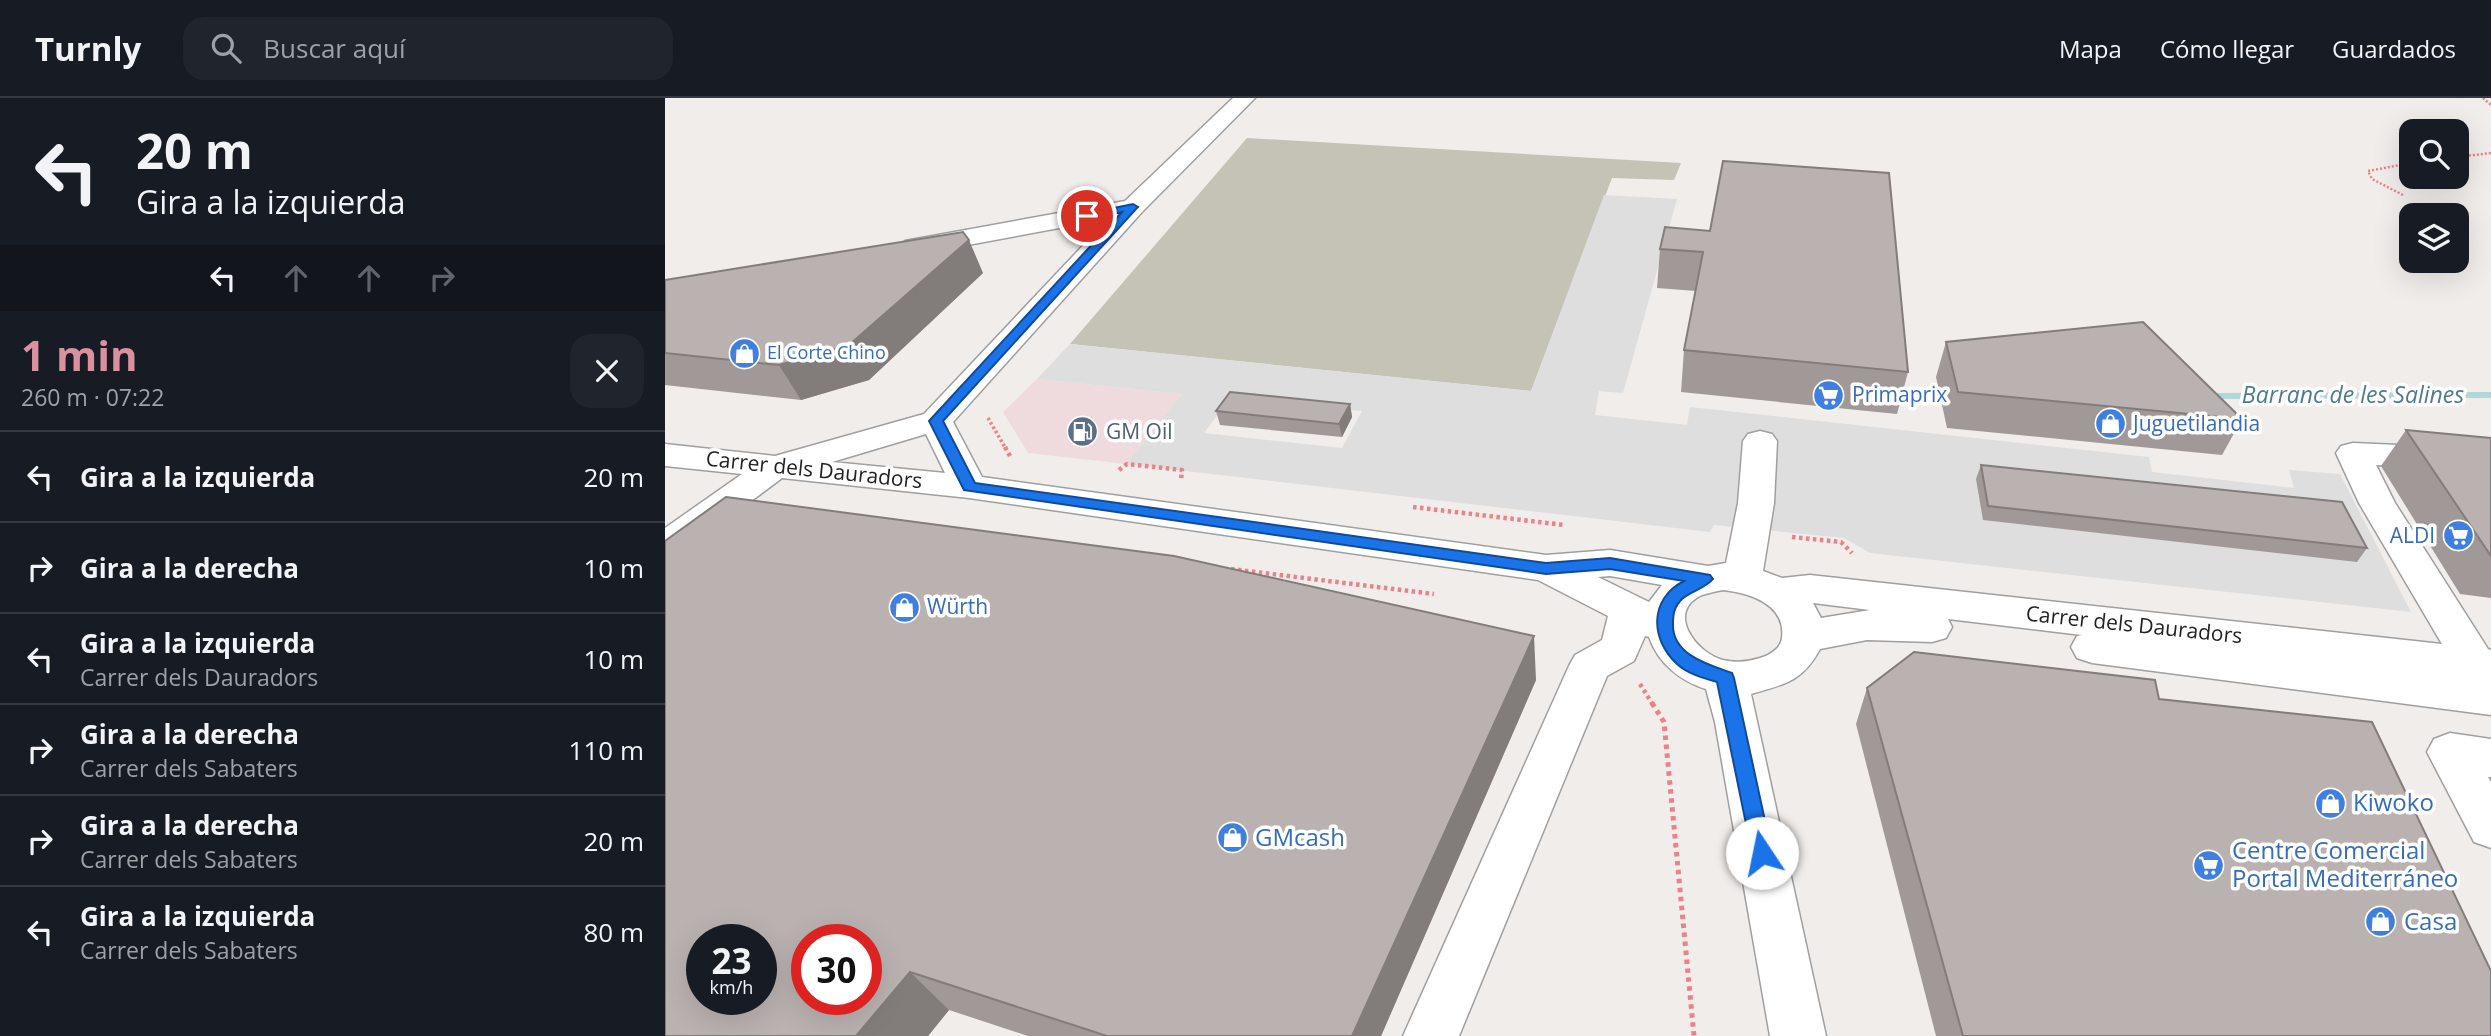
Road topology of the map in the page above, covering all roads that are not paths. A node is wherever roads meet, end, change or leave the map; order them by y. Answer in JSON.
{"nodes":[{"id":1,"x":1245,"y":98,"type":"edge"},
{"id":2,"x":1133,"y":207,"type":"junction"},
{"id":3,"x":883,"y":252,"type":"edge"},
{"id":4,"x":936,"y":421,"type":"junction"},
{"id":5,"x":1760,"y":441,"type":"dead end"},
{"id":6,"x":665,"y":454,"type":"edge"},
{"id":7,"x":2491,"y":460,"type":"edge"},
{"id":8,"x":775,"y":467,"type":"junction"},
{"id":9,"x":969,"y":487,"type":"junction"},
{"id":10,"x":665,"y":547,"type":"edge"},
{"id":11,"x":1546,"y":568,"type":"junction"},
{"id":12,"x":1742,"y":583,"type":"junction"},
{"id":13,"x":1624,"y":631,"type":"junction"},
{"id":14,"x":1803,"y":639,"type":"junction"},
{"id":15,"x":1672,"y":647,"type":"junction"},
{"id":16,"x":2486,"y":676,"type":"edge"},
{"id":17,"x":1725,"y":678,"type":"junction"},
{"id":18,"x":2491,"y":758,"type":"edge"},
{"id":19,"x":2491,"y":827,"type":"edge"},
{"id":20,"x":1431,"y":1036,"type":"edge"},
{"id":21,"x":1797,"y":1036,"type":"edge"}],
"edges":[{"from":1,"to":2,"type":"street"},
{"from":2,"to":3,"type":"street"},
{"from":2,"to":4,"type":"street"},
{"from":4,"to":8,"type":"street"},
{"from":4,"to":9,"type":"street"},
{"from":5,"to":12,"type":"street"},
{"from":6,"to":8,"type":"street","name":"Carrer dels Dauradors"},
{"from":7,"to":16,"type":"street"},
{"from":8,"to":9,"type":"street","name":"Carrer dels Dauradors"},
{"from":8,"to":10,"type":"street"},
{"from":9,"to":11,"type":"street","name":"Carrer dels Dauradors"},
{"from":11,"to":12,"type":"street","name":"Carrer dels Dauradors"},
{"from":11,"to":13,"type":"street","name":"Carrer dels Dauradors"},
{"from":12,"to":14,"type":"street"},
{"from":12,"to":15,"type":"street"},
{"from":12,"to":16,"type":"street","name":"Carrer dels Dauradors"},
{"from":13,"to":15,"type":"street","name":"Carrer dels Dauradors"},
{"from":13,"to":20,"type":"street"},
{"from":14,"to":16,"type":"street","name":"Carrer dels Dauradors"},
{"from":14,"to":17,"type":"street"},
{"from":15,"to":17,"type":"street"},
{"from":17,"to":21,"type":"street"},
{"from":18,"to":19,"type":"street"}]}
